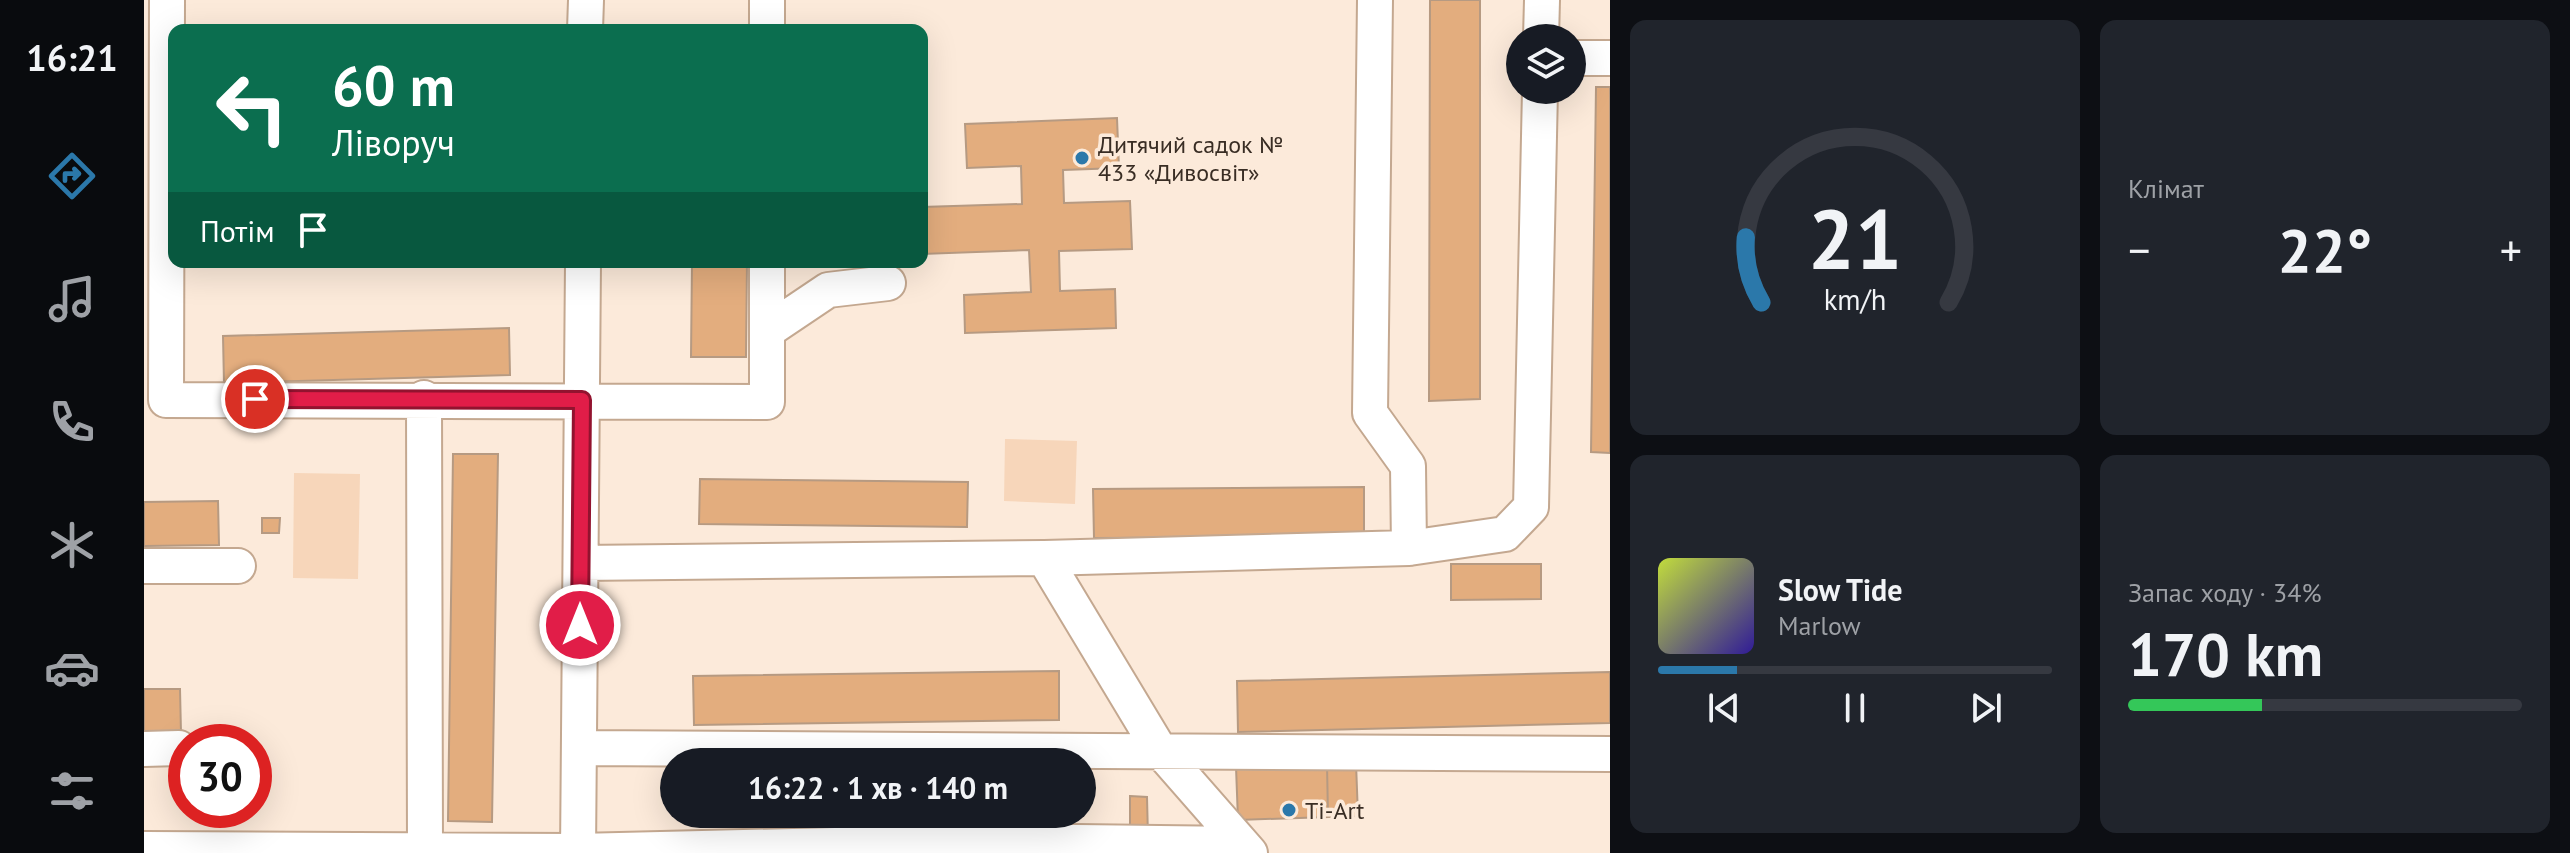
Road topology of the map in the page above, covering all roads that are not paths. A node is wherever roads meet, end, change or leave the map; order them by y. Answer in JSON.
{"nodes":[{"id":1,"x":167,"y":0,"type":"edge"},
{"id":2,"x":586,"y":0,"type":"edge"},
{"id":3,"x":767,"y":0,"type":"edge"},
{"id":4,"x":1375,"y":0,"type":"edge"},
{"id":5,"x":1542,"y":0,"type":"edge"},
{"id":6,"x":585,"y":24,"type":"edge"},
{"id":7,"x":767,"y":24,"type":"edge"},
{"id":8,"x":1541,"y":24,"type":"edge"},
{"id":9,"x":1586,"y":58,"type":"edge"},
{"id":10,"x":1610,"y":58,"type":"edge"},
{"id":11,"x":168,"y":64,"type":"edge"},
{"id":12,"x":1540,"y":104,"type":"edge"},
{"id":13,"x":170,"y":268,"type":"edge"},
{"id":14,"x":583,"y":268,"type":"edge"},
{"id":15,"x":767,"y":268,"type":"edge"},
{"id":16,"x":888,"y":283,"type":"dead end"},
{"id":17,"x":767,"y":331,"type":"junction"},
{"id":18,"x":424,"y":398,"type":"junction"},
{"id":19,"x":582,"y":400,"type":"junction"},
{"id":20,"x":1409,"y":548,"type":"junction"},
{"id":21,"x":1044,"y":558,"type":"junction"},
{"id":22,"x":581,"y":563,"type":"junction"},
{"id":23,"x":144,"y":566,"type":"edge"},
{"id":24,"x":238,"y":566,"type":"dead end"},
{"id":25,"x":168,"y":748,"type":"edge"},
{"id":26,"x":579,"y":748,"type":"junction"},
{"id":27,"x":144,"y":749,"type":"edge"},
{"id":28,"x":1159,"y":749,"type":"junction"},
{"id":29,"x":1610,"y":754,"type":"edge"},
{"id":30,"x":1245,"y":848,"type":"edge"},
{"id":31,"x":144,"y":849,"type":"edge"},
{"id":32,"x":425,"y":849,"type":"junction"},
{"id":33,"x":578,"y":852,"type":"edge"}],
"edges":[{"from":1,"to":11,"type":"street"},
{"from":2,"to":6,"type":"street"},
{"from":3,"to":7,"type":"street"},
{"from":4,"to":20,"type":"street"},
{"from":5,"to":8,"type":"street"},
{"from":9,"to":10,"type":"street"},
{"from":12,"to":20,"type":"street"},
{"from":13,"to":18,"type":"street"},
{"from":14,"to":19,"type":"street"},
{"from":15,"to":17,"type":"street"},
{"from":16,"to":17,"type":"street"},
{"from":17,"to":19,"type":"street"},
{"from":18,"to":19,"type":"street"},
{"from":18,"to":32,"type":"street"},
{"from":19,"to":22,"type":"street"},
{"from":20,"to":21,"type":"street"},
{"from":21,"to":22,"type":"street"},
{"from":21,"to":28,"type":"street"},
{"from":22,"to":26,"type":"street"},
{"from":23,"to":24,"type":"street"},
{"from":25,"to":27,"type":"street"},
{"from":26,"to":28,"type":"street"},
{"from":26,"to":33,"type":"street"},
{"from":28,"to":29,"type":"street"},
{"from":28,"to":30,"type":"street"},
{"from":30,"to":33,"type":"street"},
{"from":31,"to":32,"type":"street"},
{"from":32,"to":33,"type":"street"}]}
